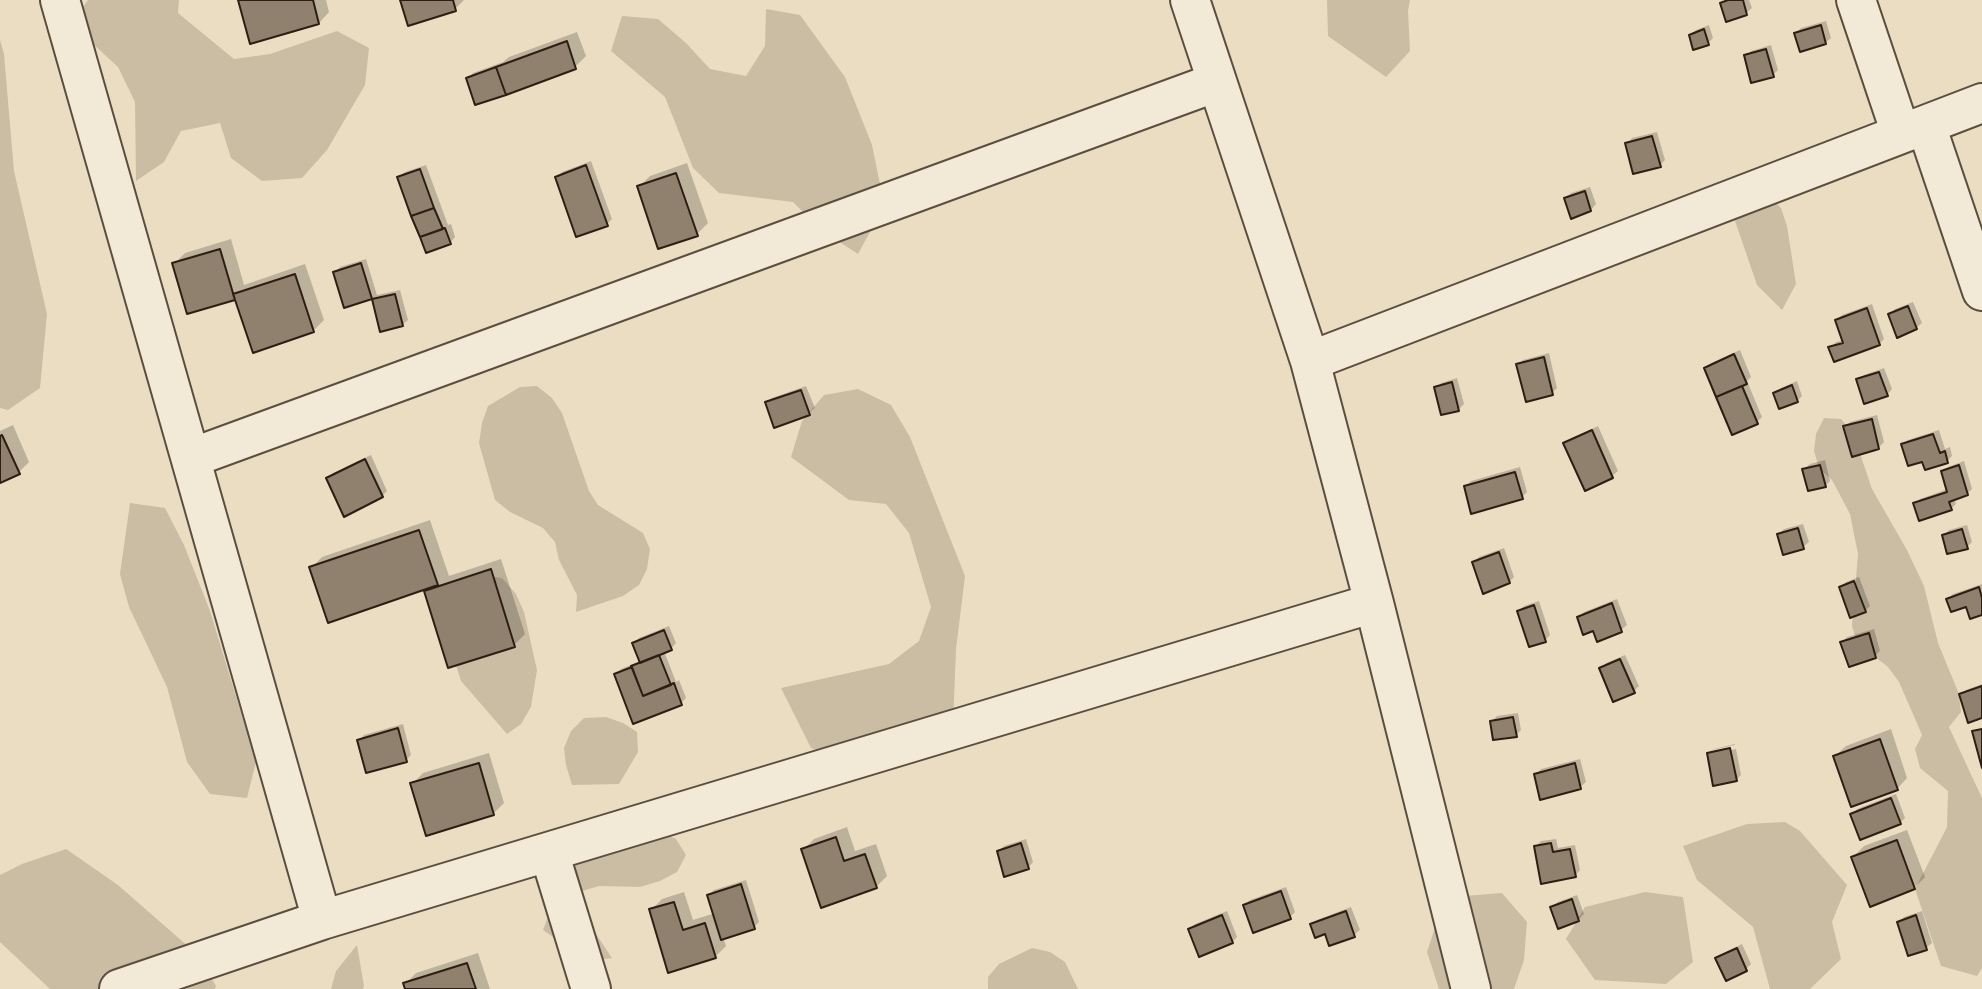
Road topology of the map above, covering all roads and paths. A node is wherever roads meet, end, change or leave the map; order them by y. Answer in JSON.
{"nodes":[{"id":1,"x":60,"y":0,"type":"edge"},
{"id":2,"x":1190,"y":0,"type":"edge"},
{"id":3,"x":1856,"y":0,"type":"edge"},
{"id":4,"x":1217,"y":82,"type":"junction"},
{"id":5,"x":1982,"y":103,"type":"edge"},
{"id":6,"x":1914,"y":129,"type":"junction"},
{"id":7,"x":1982,"y":291,"type":"edge"},
{"id":8,"x":1310,"y":361,"type":"junction"},
{"id":9,"x":191,"y":458,"type":"junction"},
{"id":10,"x":1374,"y":603,"type":"junction"},
{"id":11,"x":549,"y":852,"type":"junction"},
{"id":12,"x":322,"y":920,"type":"junction"},
{"id":13,"x":119,"y":989,"type":"edge"},
{"id":14,"x":591,"y":989,"type":"edge"},
{"id":15,"x":1471,"y":989,"type":"edge"}],
"edges":[{"from":1,"to":9,"type":"street"},
{"from":2,"to":4,"type":"street"},
{"from":3,"to":6,"type":"street"},
{"from":4,"to":8,"type":"street"},
{"from":4,"to":9,"type":"street"},
{"from":5,"to":6,"type":"street"},
{"from":6,"to":7,"type":"street"},
{"from":6,"to":8,"type":"street"},
{"from":8,"to":10,"type":"street"},
{"from":9,"to":12,"type":"street"},
{"from":10,"to":11,"type":"street"},
{"from":10,"to":15,"type":"street"},
{"from":11,"to":12,"type":"street"},
{"from":11,"to":14,"type":"street"},
{"from":12,"to":13,"type":"street"}]}
